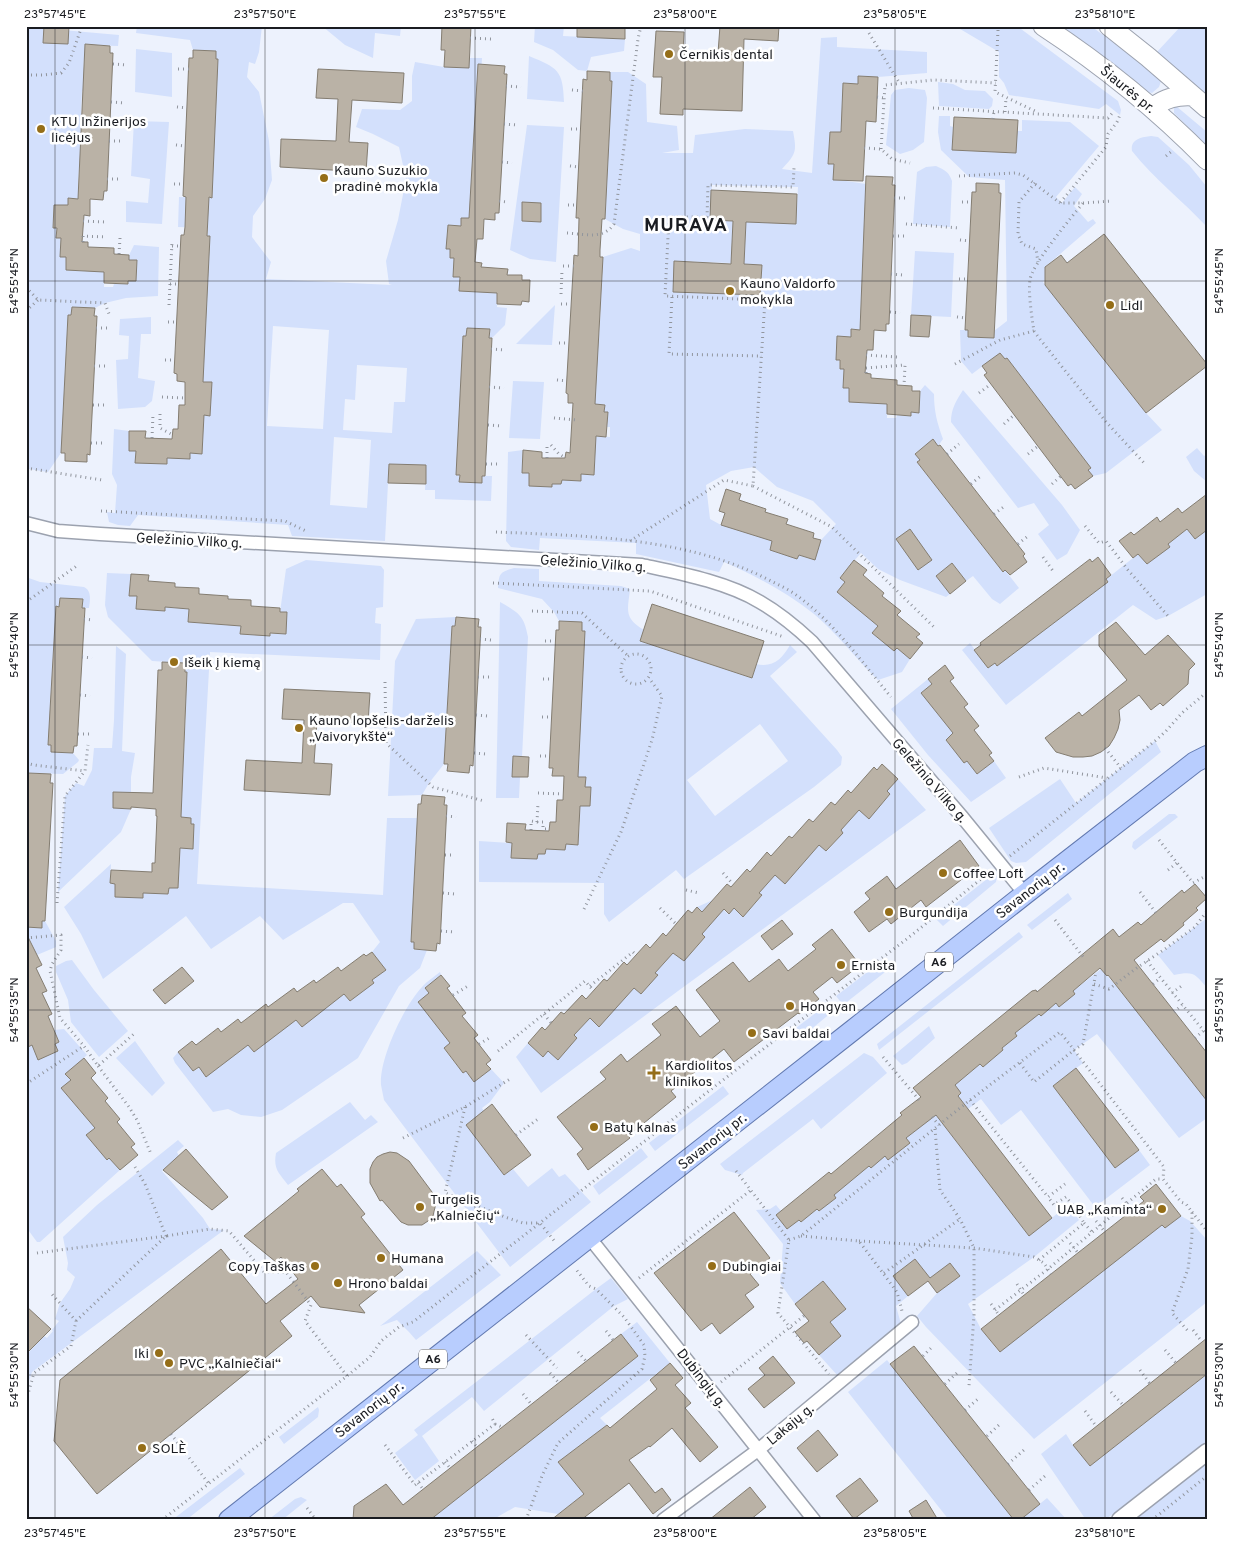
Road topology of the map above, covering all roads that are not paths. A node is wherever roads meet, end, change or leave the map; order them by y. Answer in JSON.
{"nodes":[{"id":1,"x":1043,"y":26,"type":"edge"},
{"id":2,"x":1110,"y":26,"type":"edge"},
{"id":3,"x":1200,"y":102,"type":"edge"},
{"id":4,"x":1152,"y":108,"type":"junction"},
{"id":5,"x":1207,"y":160,"type":"edge"},
{"id":6,"x":26,"y":523,"type":"edge"},
{"id":7,"x":1203,"y":756,"type":"edge"},
{"id":8,"x":1025,"y":894,"type":"junction"},
{"id":9,"x":589,"y":1237,"type":"junction"},
{"id":10,"x":912,"y":1322,"type":"dead end"},
{"id":11,"x":758,"y":1450,"type":"junction"},
{"id":12,"x":1207,"y":1452,"type":"edge"},
{"id":13,"x":229,"y":1520,"type":"edge"},
{"id":14,"x":663,"y":1520,"type":"edge"},
{"id":15,"x":814,"y":1520,"type":"edge"},
{"id":16,"x":1120,"y":1520,"type":"edge"}],
"edges":[{"from":1,"to":4,"type":"main road","name":"Šiaurės pr."},
{"from":2,"to":3,"type":"main road"},
{"from":3,"to":4,"type":"main road"},
{"from":4,"to":5,"type":"main road","name":"Šiaurės pr."},
{"from":6,"to":8,"type":"street","name":"Geležinio Vilko g."},
{"from":7,"to":8,"type":"main road","name":"Savanorių pr.","number":"A6"},
{"from":8,"to":9,"type":"main road","name":"Savanorių pr.","number":"A6"},
{"from":9,"to":11,"type":"street","name":"Dubingių g."},
{"from":9,"to":13,"type":"main road","name":"Savanorių pr.","number":"A6"},
{"from":10,"to":11,"type":"street","name":"Lakajų g."},
{"from":11,"to":14,"type":"street","name":"Lakajų g."},
{"from":11,"to":15,"type":"street","name":"Dubingių g."},
{"from":12,"to":16,"type":"street"}]}
